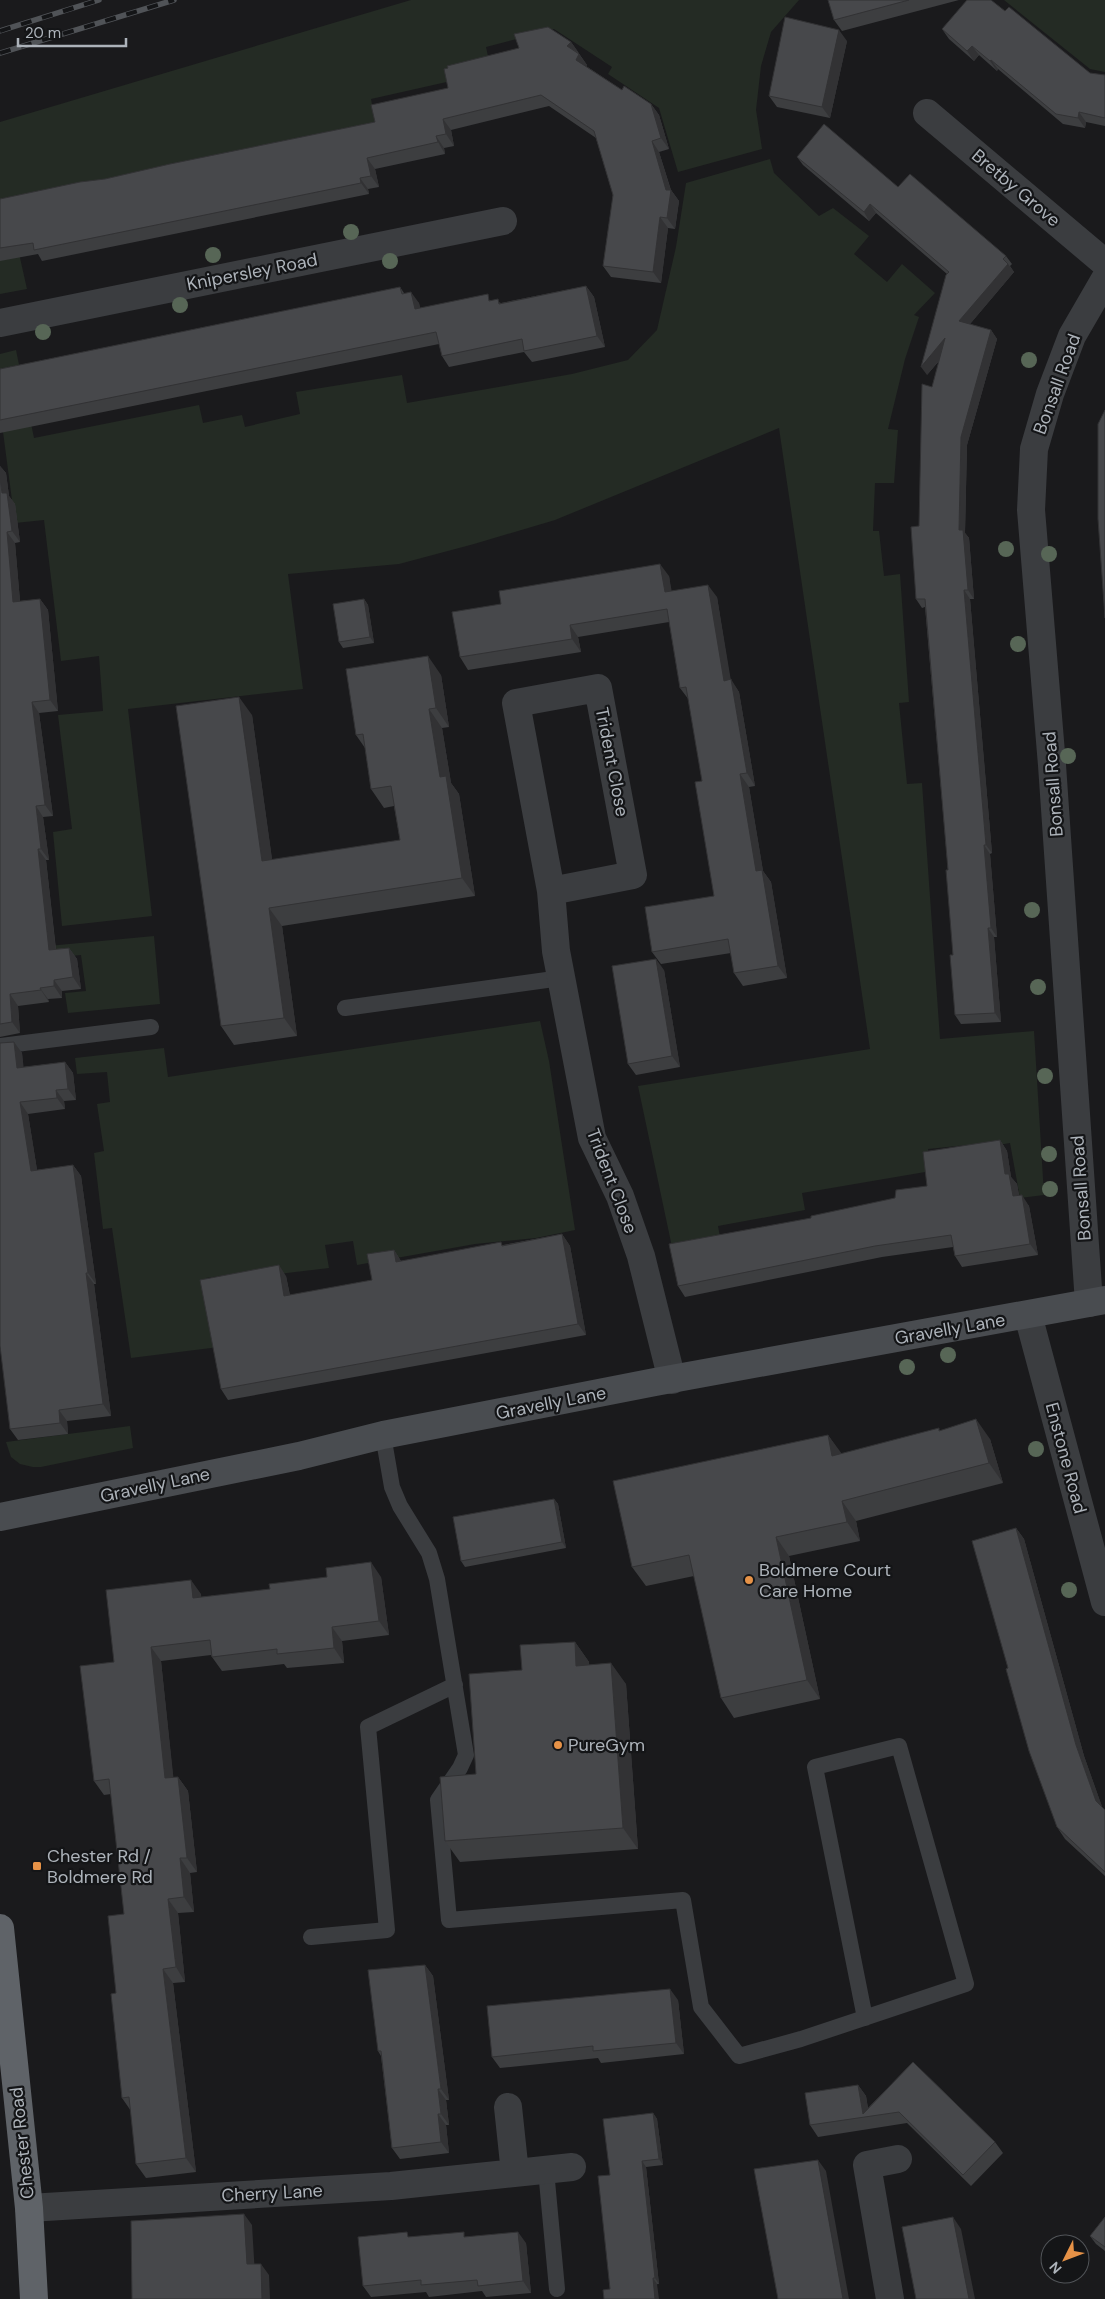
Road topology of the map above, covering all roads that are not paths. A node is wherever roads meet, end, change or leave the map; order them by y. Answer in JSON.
{"nodes":[{"id":1,"x":927,"y":113,"type":"dead end"},
{"id":2,"x":504,"y":222,"type":"dead end"},
{"id":3,"x":1105,"y":263,"type":"edge"},
{"id":4,"x":1105,"y":279,"type":"edge"},
{"id":5,"x":0,"y":323,"type":"edge"},
{"id":6,"x":551,"y":891,"type":"junction"},
{"id":7,"x":562,"y":978,"type":"junction"},
{"id":8,"x":344,"y":1008,"type":"dead end"},
{"id":9,"x":151,"y":1028,"type":"dead end"},
{"id":10,"x":0,"y":1046,"type":"edge"},
{"id":11,"x":1097,"y":1302,"type":"edge"},
{"id":12,"x":1028,"y":1315,"type":"junction"},
{"id":13,"x":672,"y":1380,"type":"junction"},
{"id":14,"x":383,"y":1435,"type":"junction"},
{"id":15,"x":0,"y":1517,"type":"edge"},
{"id":16,"x":1105,"y":1602,"type":"edge"},
{"id":17,"x":455,"y":1685,"type":"junction"},
{"id":18,"x":0,"y":1935,"type":"edge"},
{"id":19,"x":311,"y":1937,"type":"dead end"},
{"id":20,"x":865,"y":2018,"type":"junction"},
{"id":21,"x":508,"y":2107,"type":"dead end"},
{"id":22,"x":898,"y":2159,"type":"dead end"},
{"id":23,"x":559,"y":2168,"type":"joint"},
{"id":24,"x":516,"y":2173,"type":"junction"},
{"id":25,"x":28,"y":2208,"type":"junction"},
{"id":26,"x":557,"y":2289,"type":"dead end"},
{"id":27,"x":34,"y":2299,"type":"edge"},
{"id":28,"x":890,"y":2299,"type":"edge"}],
"edges":[{"from":1,"to":3,"type":"street","name":"Bretby Grove"},
{"from":2,"to":5,"type":"street","name":"Knipersley Road"},
{"from":4,"to":11,"type":"street","name":"Bonsall Road"},
{"from":6,"to":6,"type":"street","name":"Trident Close"},
{"from":6,"to":7,"type":"street","name":"Trident Close"},
{"from":7,"to":8,"type":"lane"},
{"from":7,"to":13,"type":"street","name":"Trident Close"},
{"from":9,"to":10,"type":"lane"},
{"from":11,"to":12,"type":"main road","name":"Gravelly Lane"},
{"from":12,"to":13,"type":"main road","name":"Gravelly Lane"},
{"from":12,"to":16,"type":"street","name":"Enstone Road"},
{"from":13,"to":14,"type":"main road","name":"Gravelly Lane"},
{"from":14,"to":15,"type":"main road","name":"Gravelly Lane"},
{"from":14,"to":17,"type":"lane"},
{"from":17,"to":19,"type":"lane"},
{"from":17,"to":20,"type":"lane"},
{"from":18,"to":25,"type":"highway","name":"Chester Road"},
{"from":20,"to":20,"type":"lane"},
{"from":21,"to":24,"type":"street"},
{"from":22,"to":28,"type":"street"},
{"from":23,"to":24,"type":"street","name":"Cherry Lane"},
{"from":23,"to":26,"type":"lane"},
{"from":24,"to":25,"type":"street","name":"Cherry Lane"},
{"from":25,"to":27,"type":"highway","name":"Chester Road"}]}
